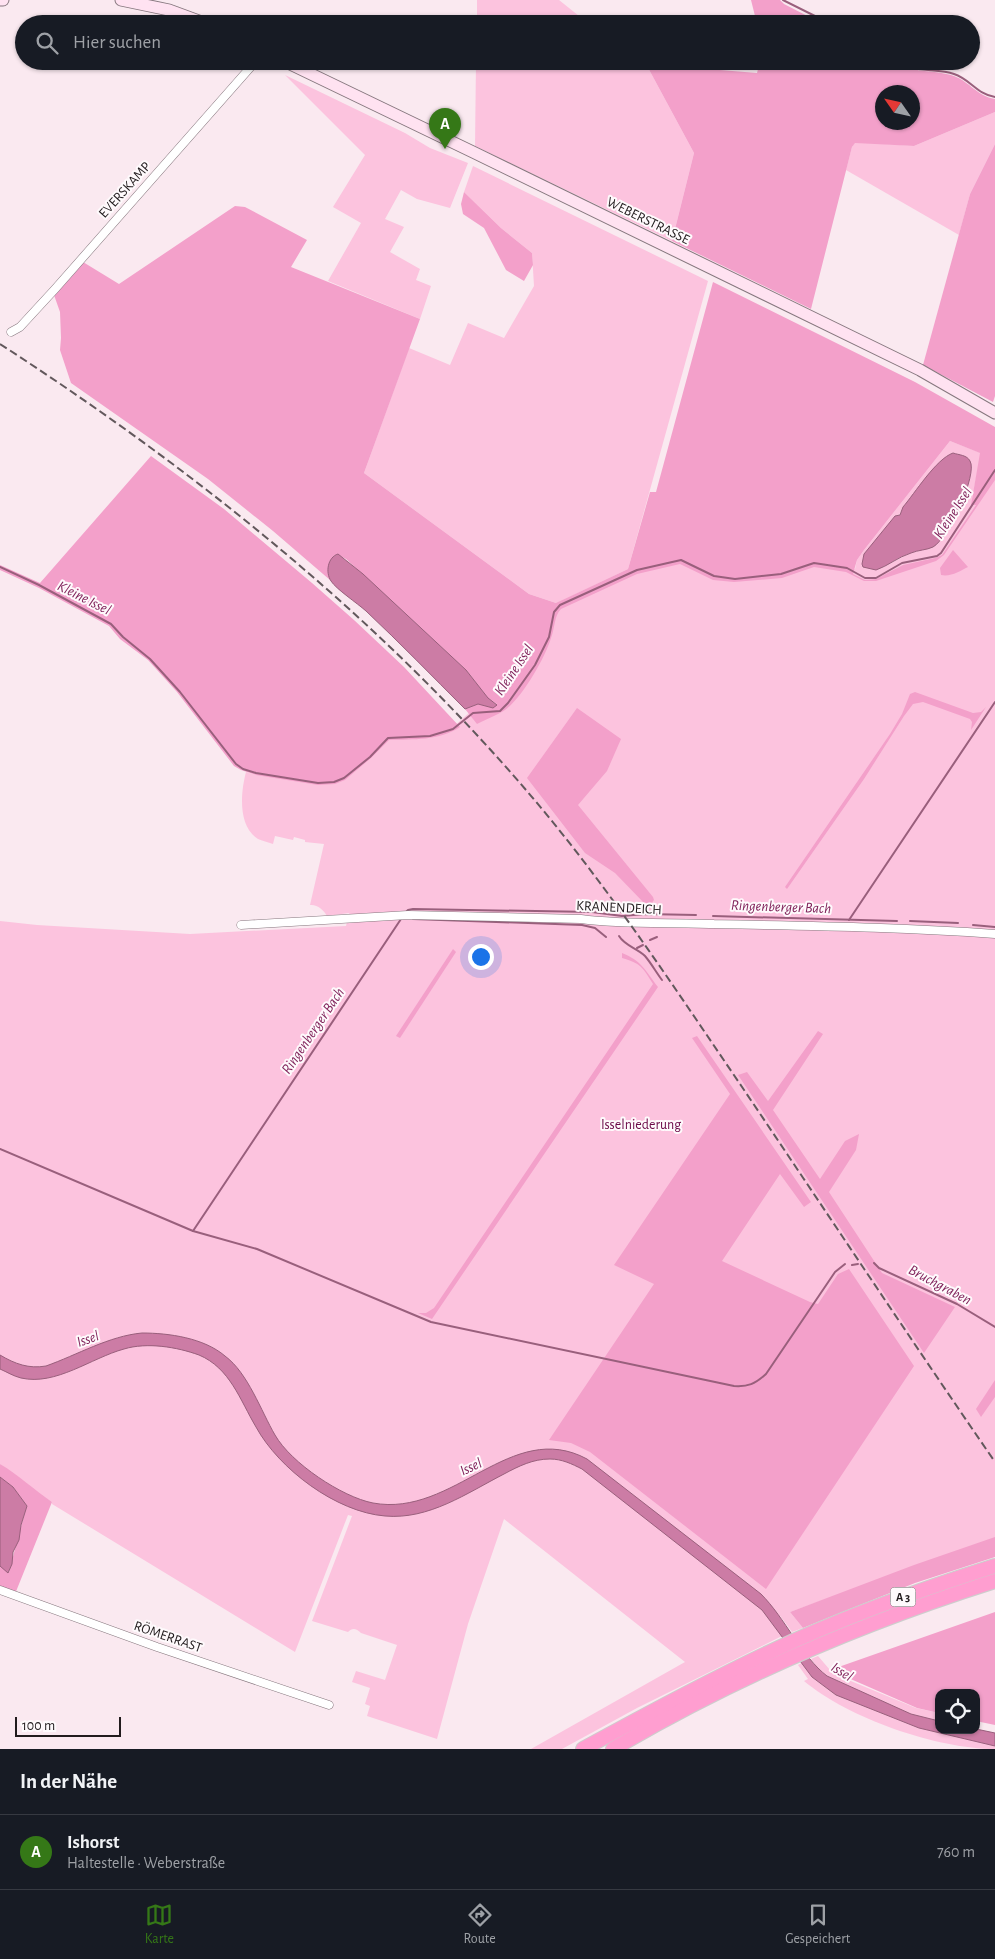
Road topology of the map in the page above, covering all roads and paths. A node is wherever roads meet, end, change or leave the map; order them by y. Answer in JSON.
{"nodes":[{"id":1,"x":122,"y":0,"type":"edge"},
{"id":2,"x":182,"y":15,"type":"edge"},
{"id":3,"x":248,"y":70,"type":"edge"},
{"id":4,"x":303,"y":70,"type":"edge"},
{"id":5,"x":11,"y":332,"type":"dead end"},
{"id":6,"x":995,"y":413,"type":"edge"},
{"id":7,"x":241,"y":925,"type":"dead end"},
{"id":8,"x":995,"y":934,"type":"edge"},
{"id":9,"x":995,"y":1566,"type":"edge"},
{"id":10,"x":995,"y":1581,"type":"edge"},
{"id":11,"x":0,"y":1590,"type":"edge"},
{"id":12,"x":817,"y":1639,"type":"junction"},
{"id":13,"x":778,"y":1656,"type":"junction"},
{"id":14,"x":329,"y":1705,"type":"dead end"},
{"id":15,"x":583,"y":1749,"type":"edge"},
{"id":16,"x":612,"y":1749,"type":"edge"}],
"edges":[{"from":1,"to":2,"type":"main road"},
{"from":3,"to":5,"type":"street","name":"EVERSKAMP"},
{"from":4,"to":6,"type":"main road","name":"WEBERSTRASSE"},
{"from":7,"to":8,"type":"street","name":"KRANENDEICH"},
{"from":9,"to":12,"type":"highway","number":"A 3"},
{"from":10,"to":12,"type":"highway","number":"A 3"},
{"from":11,"to":14,"type":"street","name":"RÖMERRAST"},
{"from":12,"to":13,"type":"highway","number":"A 3"},
{"from":13,"to":15,"type":"highway","number":"A 3"},
{"from":13,"to":16,"type":"highway","number":"A 3"}]}
